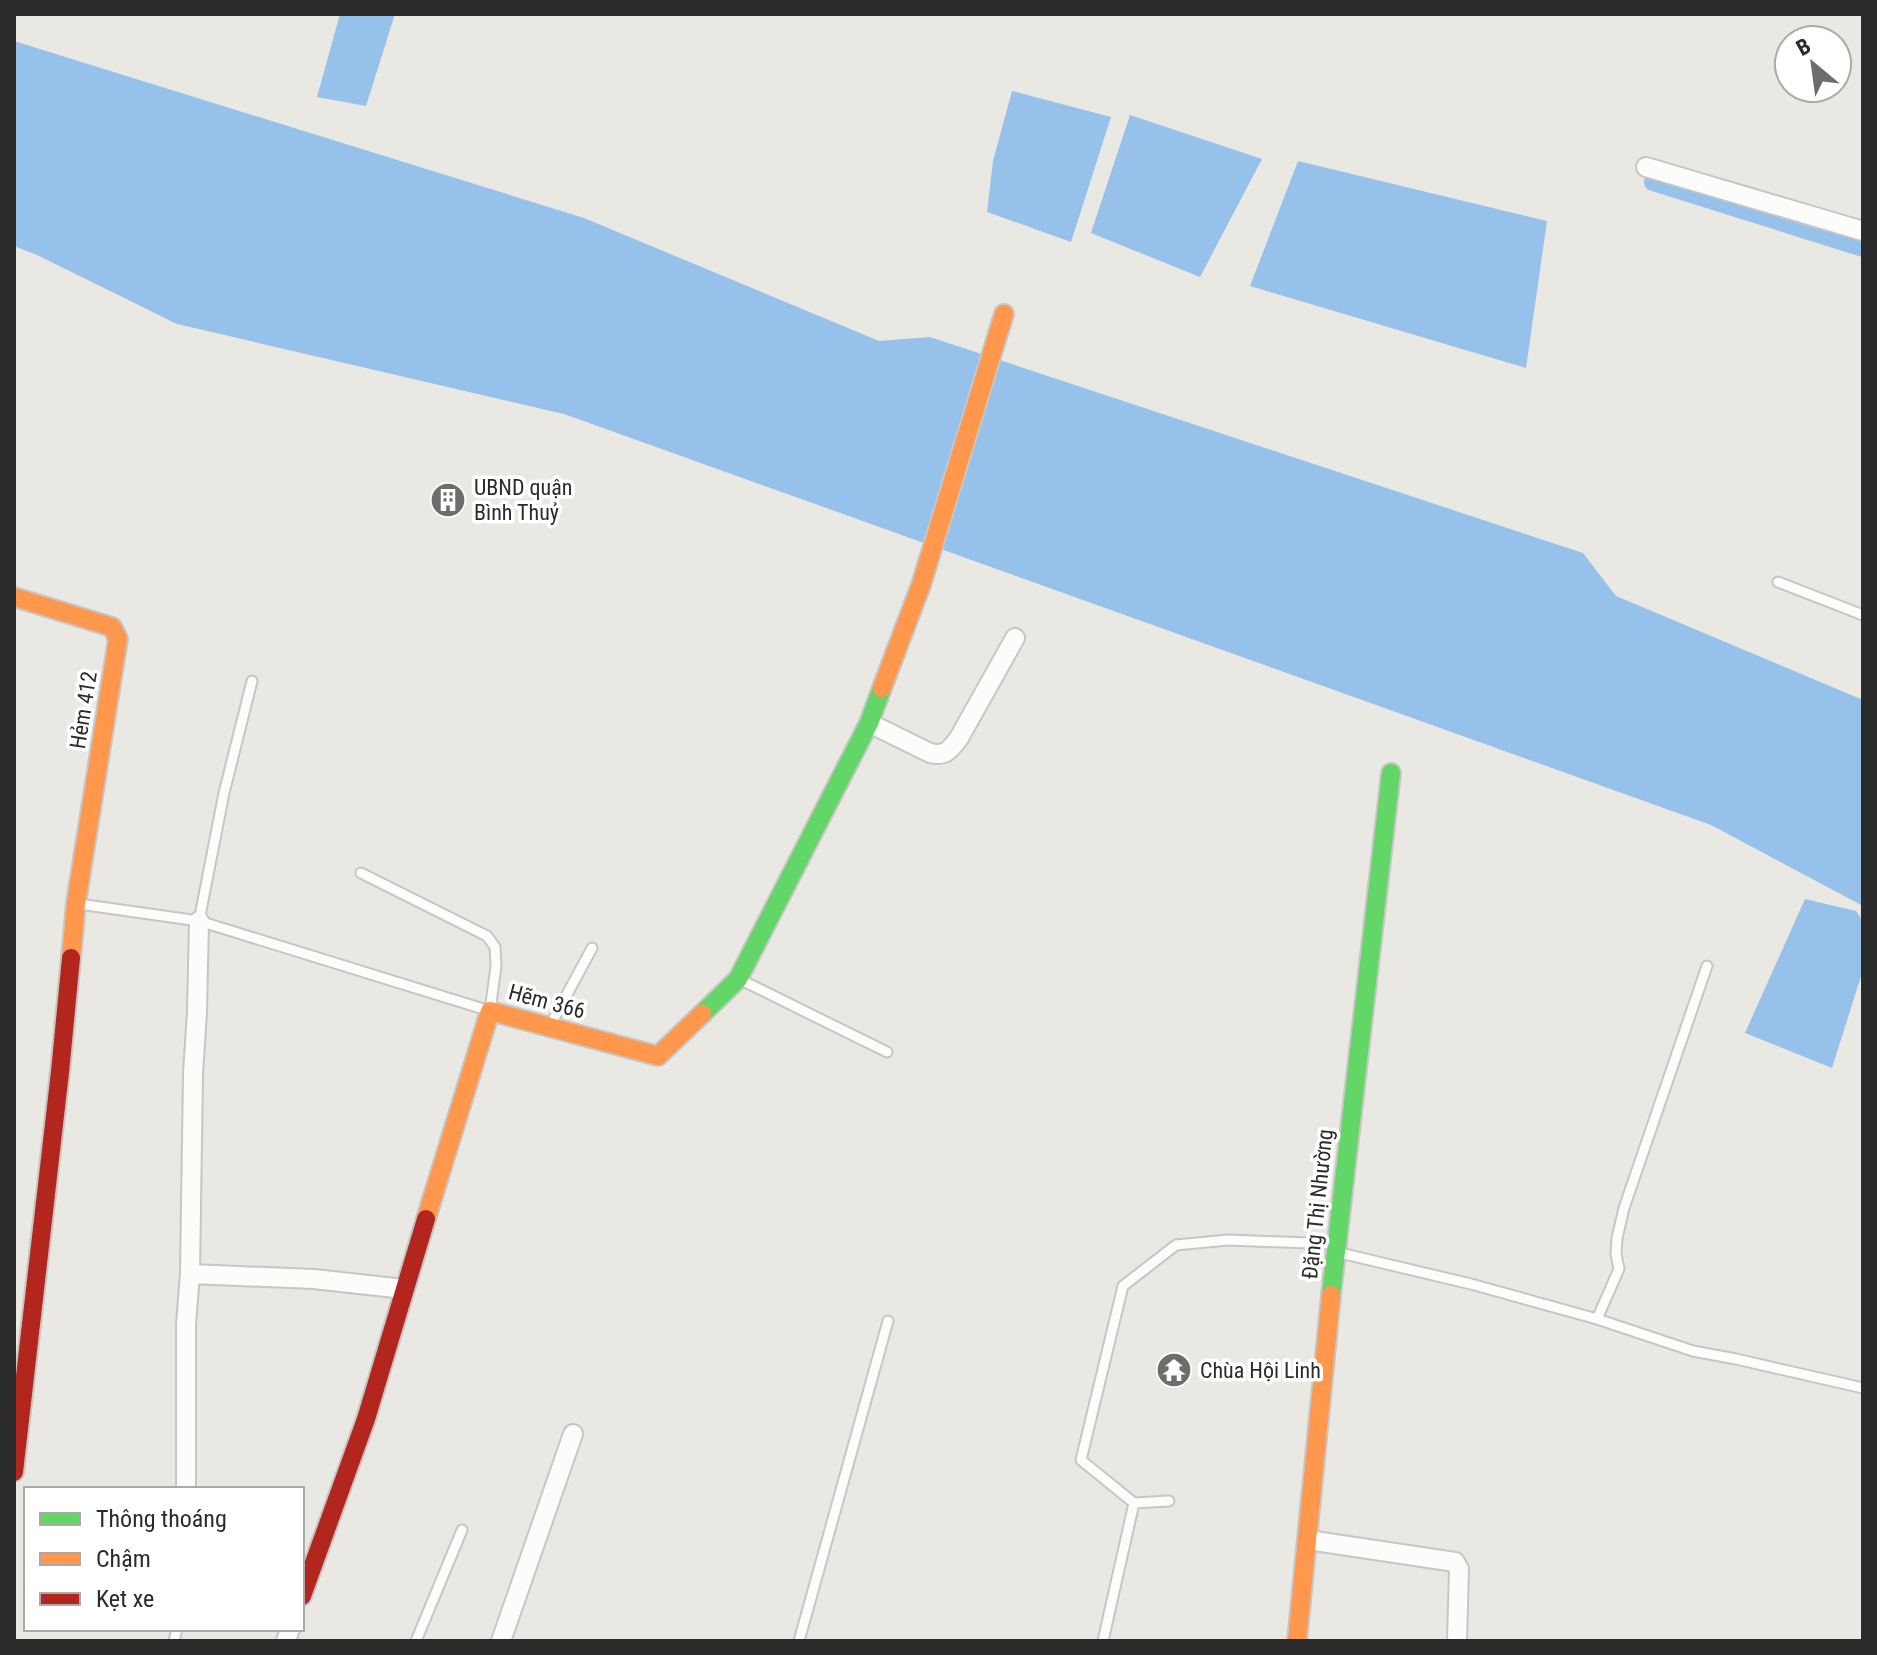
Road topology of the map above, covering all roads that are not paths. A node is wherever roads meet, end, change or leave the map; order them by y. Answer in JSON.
{"nodes":[{"id":1,"x":1646,"y":167,"type":"dead end"},
{"id":2,"x":1863,"y":231,"type":"edge"},
{"id":3,"x":1004,"y":314,"type":"dead end"},
{"id":4,"x":1778,"y":582,"type":"dead end"},
{"id":5,"x":14,"y":597,"type":"edge"},
{"id":6,"x":1863,"y":615,"type":"edge"},
{"id":7,"x":1015,"y":638,"type":"dead end"},
{"id":8,"x":252,"y":681,"type":"dead end"},
{"id":9,"x":869,"y":723,"type":"junction"},
{"id":10,"x":1391,"y":773,"type":"dead end"},
{"id":11,"x":361,"y":873,"type":"dead end"},
{"id":12,"x":76,"y":903,"type":"junction"},
{"id":13,"x":199,"y":921,"type":"junction"},
{"id":14,"x":592,"y":948,"type":"dead end"},
{"id":15,"x":1707,"y":966,"type":"dead end"},
{"id":16,"x":738,"y":979,"type":"junction"},
{"id":17,"x":490,"y":1011,"type":"junction"},
{"id":18,"x":550,"y":1027,"type":"junction"},
{"id":19,"x":887,"y":1052,"type":"dead end"},
{"id":20,"x":1335,"y":1248,"type":"junction"},
{"id":21,"x":190,"y":1274,"type":"junction"},
{"id":22,"x":404,"y":1289,"type":"junction"},
{"id":23,"x":1597,"y":1319,"type":"junction"},
{"id":24,"x":888,"y":1321,"type":"dead end"},
{"id":25,"x":1863,"y":1388,"type":"edge"},
{"id":26,"x":573,"y":1434,"type":"dead end"},
{"id":27,"x":14,"y":1472,"type":"edge"},
{"id":28,"x":186,"y":1487,"type":"edge"},
{"id":29,"x":1169,"y":1501,"type":"dead end"},
{"id":30,"x":1134,"y":1503,"type":"junction"},
{"id":31,"x":462,"y":1530,"type":"dead end"},
{"id":32,"x":1308,"y":1540,"type":"junction"},
{"id":33,"x":304,"y":1590,"type":"edge"},
{"id":34,"x":416,"y":1641,"type":"edge"},
{"id":35,"x":501,"y":1641,"type":"edge"},
{"id":36,"x":799,"y":1641,"type":"edge"},
{"id":37,"x":1103,"y":1641,"type":"edge"},
{"id":38,"x":1297,"y":1641,"type":"edge"},
{"id":39,"x":1457,"y":1641,"type":"edge"}],
"edges":[{"from":1,"to":2,"type":"street"},
{"from":3,"to":9,"type":"street","name":"Hẽm 366"},
{"from":4,"to":6,"type":"lane"},
{"from":5,"to":12,"type":"street","name":"Hẻm 412"},
{"from":7,"to":9,"type":"street"},
{"from":8,"to":13,"type":"lane"},
{"from":9,"to":16,"type":"street","name":"Hẽm 366"},
{"from":10,"to":20,"type":"street","name":"Đặng Thị Nhường"},
{"from":11,"to":17,"type":"lane"},
{"from":12,"to":13,"type":"lane"},
{"from":12,"to":27,"type":"street"},
{"from":13,"to":17,"type":"lane"},
{"from":13,"to":21,"type":"street"},
{"from":14,"to":18,"type":"lane"},
{"from":15,"to":23,"type":"lane"},
{"from":16,"to":18,"type":"street","name":"Hẽm 366"},
{"from":16,"to":19,"type":"lane"},
{"from":17,"to":18,"type":"street","name":"Hẽm 366"},
{"from":17,"to":22,"type":"street","name":"Hẽm 366"},
{"from":20,"to":23,"type":"lane"},
{"from":20,"to":30,"type":"lane"},
{"from":20,"to":32,"type":"street","name":"Đặng Thị Nhường"},
{"from":21,"to":22,"type":"street"},
{"from":21,"to":28,"type":"street"},
{"from":22,"to":33,"type":"street","name":"Hẽm 366"},
{"from":23,"to":25,"type":"lane"},
{"from":24,"to":36,"type":"lane"},
{"from":26,"to":35,"type":"street"},
{"from":29,"to":30,"type":"lane"},
{"from":30,"to":37,"type":"lane"},
{"from":31,"to":34,"type":"lane"},
{"from":32,"to":38,"type":"street","name":"Đặng Thị Nhường"},
{"from":32,"to":39,"type":"street"}]}
